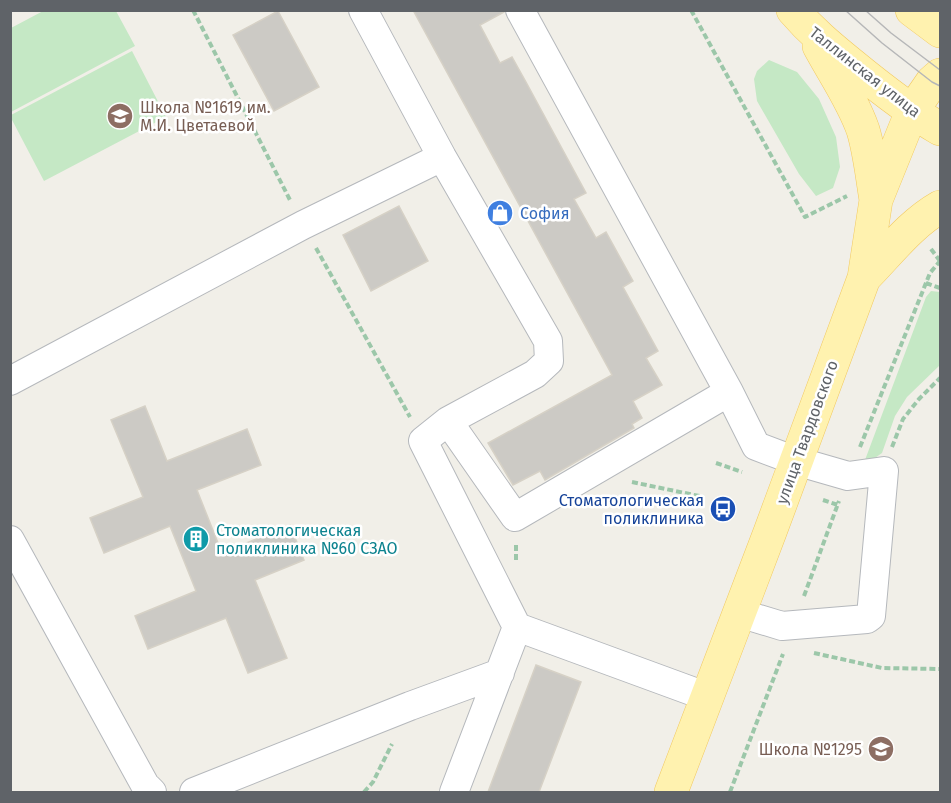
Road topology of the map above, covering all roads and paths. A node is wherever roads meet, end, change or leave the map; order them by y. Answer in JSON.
{"nodes":[{"id":1,"x":363,"y":10,"type":"edge"},
{"id":2,"x":520,"y":10,"type":"edge"},
{"id":3,"x":691,"y":10,"type":"edge"},
{"id":4,"x":912,"y":10,"type":"edge"},
{"id":5,"x":801,"y":20,"type":"edge"},
{"id":6,"x":940,"y":31,"type":"edge"},
{"id":7,"x":940,"y":75,"type":"edge"},
{"id":8,"x":912,"y":111,"type":"junction"},
{"id":9,"x":940,"y":129,"type":"edge"},
{"id":10,"x":442,"y":157,"type":"junction"},
{"id":11,"x":865,"y":197,"type":"junction"},
{"id":12,"x":940,"y":207,"type":"edge"},
{"id":13,"x":940,"y":261,"type":"edge"},
{"id":14,"x":864,"y":278,"type":"junction"},
{"id":15,"x":926,"y":283,"type":"junction"},
{"id":16,"x":940,"y":288,"type":"edge"},
{"id":17,"x":940,"y":378,"type":"edge"},
{"id":18,"x":10,"y":381,"type":"edge"},
{"id":19,"x":729,"y":392,"type":"junction"},
{"id":20,"x":448,"y":421,"type":"junction"},
{"id":21,"x":796,"y":460,"type":"junction"},
{"id":22,"x":716,"y":463,"type":"dead end"},
{"id":23,"x":884,"y":471,"type":"junction"},
{"id":24,"x":742,"y":472,"type":"dead end"},
{"id":25,"x":590,"y":473,"type":"junction"},
{"id":26,"x":848,"y":476,"type":"junction"},
{"id":27,"x":704,"y":497,"type":"dead end"},
{"id":28,"x":822,"y":500,"type":"dead end"},
{"id":29,"x":838,"y":506,"type":"junction"},
{"id":30,"x":10,"y":540,"type":"edge"},
{"id":31,"x":739,"y":613,"type":"junction"},
{"id":32,"x":794,"y":625,"type":"junction"},
{"id":33,"x":517,"y":627,"type":"junction"},
{"id":34,"x":807,"y":651,"type":"dead end"},
{"id":35,"x":940,"y":669,"type":"edge"},
{"id":36,"x":500,"y":673,"type":"junction"},
{"id":37,"x":708,"y":697,"type":"junction"},
{"id":38,"x":373,"y":782,"type":"dead end"},
{"id":39,"x":152,"y":792,"type":"edge"},
{"id":40,"x":194,"y":792,"type":"edge"},
{"id":41,"x":364,"y":792,"type":"edge"},
{"id":42,"x":454,"y":792,"type":"edge"},
{"id":43,"x":671,"y":792,"type":"edge"},
{"id":44,"x":730,"y":792,"type":"edge"}],
"edges":[{"from":1,"to":10,"type":"lane"},
{"from":2,"to":19,"type":"lane"},
{"from":3,"to":11,"type":"path"},
{"from":4,"to":6,"type":"main road"},
{"from":5,"to":8,"type":"main road","name":"Таллинская улица"},
{"from":5,"to":11,"type":"main road"},
{"from":7,"to":8,"type":"main road","name":"улица Твардовского"},
{"from":8,"to":9,"type":"main road","name":"Таллинская улица"},
{"from":8,"to":11,"type":"main road","name":"улица Твардовского"},
{"from":10,"to":18,"type":"lane"},
{"from":10,"to":20,"type":"lane"},
{"from":11,"to":14,"type":"main road","name":"улица Твардовского"},
{"from":12,"to":14,"type":"main road"},
{"from":13,"to":15,"type":"path"},
{"from":14,"to":21,"type":"main road","name":"улица Твардовского"},
{"from":15,"to":16,"type":"path"},
{"from":15,"to":26,"type":"path"},
{"from":17,"to":23,"type":"path"},
{"from":19,"to":21,"type":"lane"},
{"from":19,"to":25,"type":"lane"},
{"from":20,"to":25,"type":"lane"},
{"from":20,"to":33,"type":"lane"},
{"from":21,"to":26,"type":"lane"},
{"from":21,"to":31,"type":"main road","name":"улица Твардовского"},
{"from":22,"to":24,"type":"path"},
{"from":23,"to":26,"type":"lane"},
{"from":23,"to":32,"type":"lane"},
{"from":25,"to":27,"type":"path"},
{"from":26,"to":29,"type":"path"},
{"from":28,"to":29,"type":"path"},
{"from":29,"to":32,"type":"path"},
{"from":30,"to":39,"type":"lane"},
{"from":31,"to":32,"type":"lane"},
{"from":31,"to":37,"type":"main road","name":"улица Твардовского"},
{"from":32,"to":44,"type":"path"},
{"from":33,"to":36,"type":"lane"},
{"from":33,"to":37,"type":"lane"},
{"from":34,"to":35,"type":"path"},
{"from":36,"to":40,"type":"lane"},
{"from":36,"to":42,"type":"lane"},
{"from":37,"to":43,"type":"main road","name":"улица Твардовского"},
{"from":38,"to":41,"type":"path"}]}
